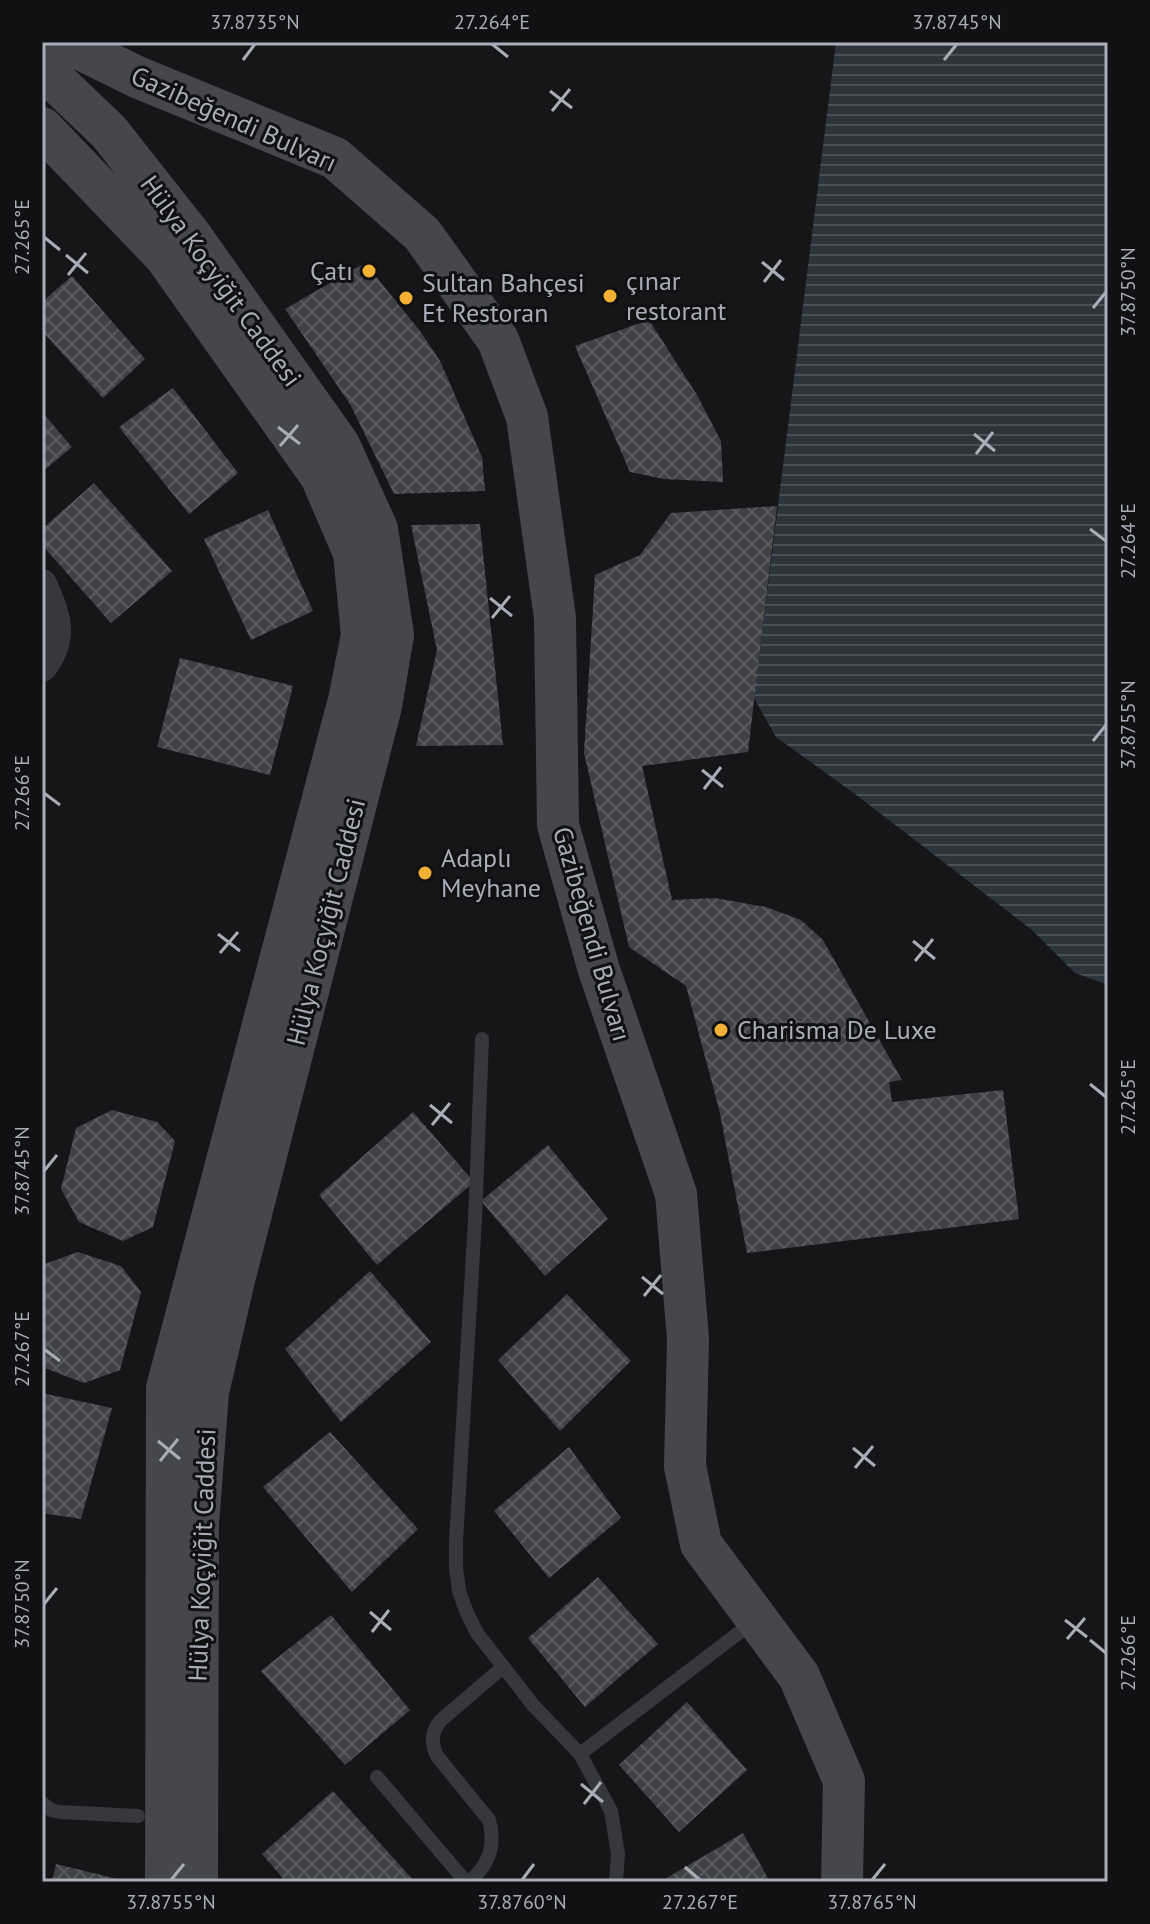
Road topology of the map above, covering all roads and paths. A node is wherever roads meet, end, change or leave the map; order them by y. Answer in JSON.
{"nodes":[{"id":1,"x":52,"y":58,"type":"edge"},
{"id":2,"x":121,"y":70,"type":"junction"},
{"id":3,"x":42,"y":128,"type":"edge"},
{"id":4,"x":109,"y":132,"type":"junction"},
{"id":5,"x":42,"y":584,"type":"edge"},
{"id":6,"x":42,"y":667,"type":"edge"},
{"id":7,"x":482,"y":1039,"type":"dead end"},
{"id":8,"x":757,"y":1619,"type":"junction"},
{"id":9,"x":503,"y":1667,"type":"junction"},
{"id":10,"x":580,"y":1754,"type":"junction"},
{"id":11,"x":377,"y":1777,"type":"dead end"},
{"id":12,"x":42,"y":1803,"type":"edge"},
{"id":13,"x":138,"y":1816,"type":"dead end"},
{"id":14,"x":166,"y":1882,"type":"edge"},
{"id":15,"x":197,"y":1882,"type":"edge"},
{"id":16,"x":467,"y":1882,"type":"edge"},
{"id":17,"x":616,"y":1882,"type":"edge"},
{"id":18,"x":842,"y":1882,"type":"edge"}],
"edges":[{"from":1,"to":2,"type":"main road","name":"Gazibeğendi Bulvarı"},
{"from":1,"to":4,"type":"main road","name":"Hülya Koçyiğit Caddesi"},
{"from":2,"to":4,"type":"main road"},
{"from":2,"to":8,"type":"main road","name":"Gazibeğendi Bulvarı"},
{"from":3,"to":14,"type":"main road","name":"Hülya Koçyiğit Caddesi"},
{"from":4,"to":15,"type":"main road","name":"Hülya Koçyiğit Caddesi"},
{"from":5,"to":6,"type":"street"},
{"from":7,"to":9,"type":"lane"},
{"from":8,"to":10,"type":"lane"},
{"from":8,"to":18,"type":"main road","name":"Gazibeğendi Bulvarı"},
{"from":9,"to":10,"type":"lane"},
{"from":9,"to":16,"type":"lane"},
{"from":10,"to":17,"type":"lane"},
{"from":11,"to":16,"type":"lane"},
{"from":12,"to":13,"type":"lane"}]}
